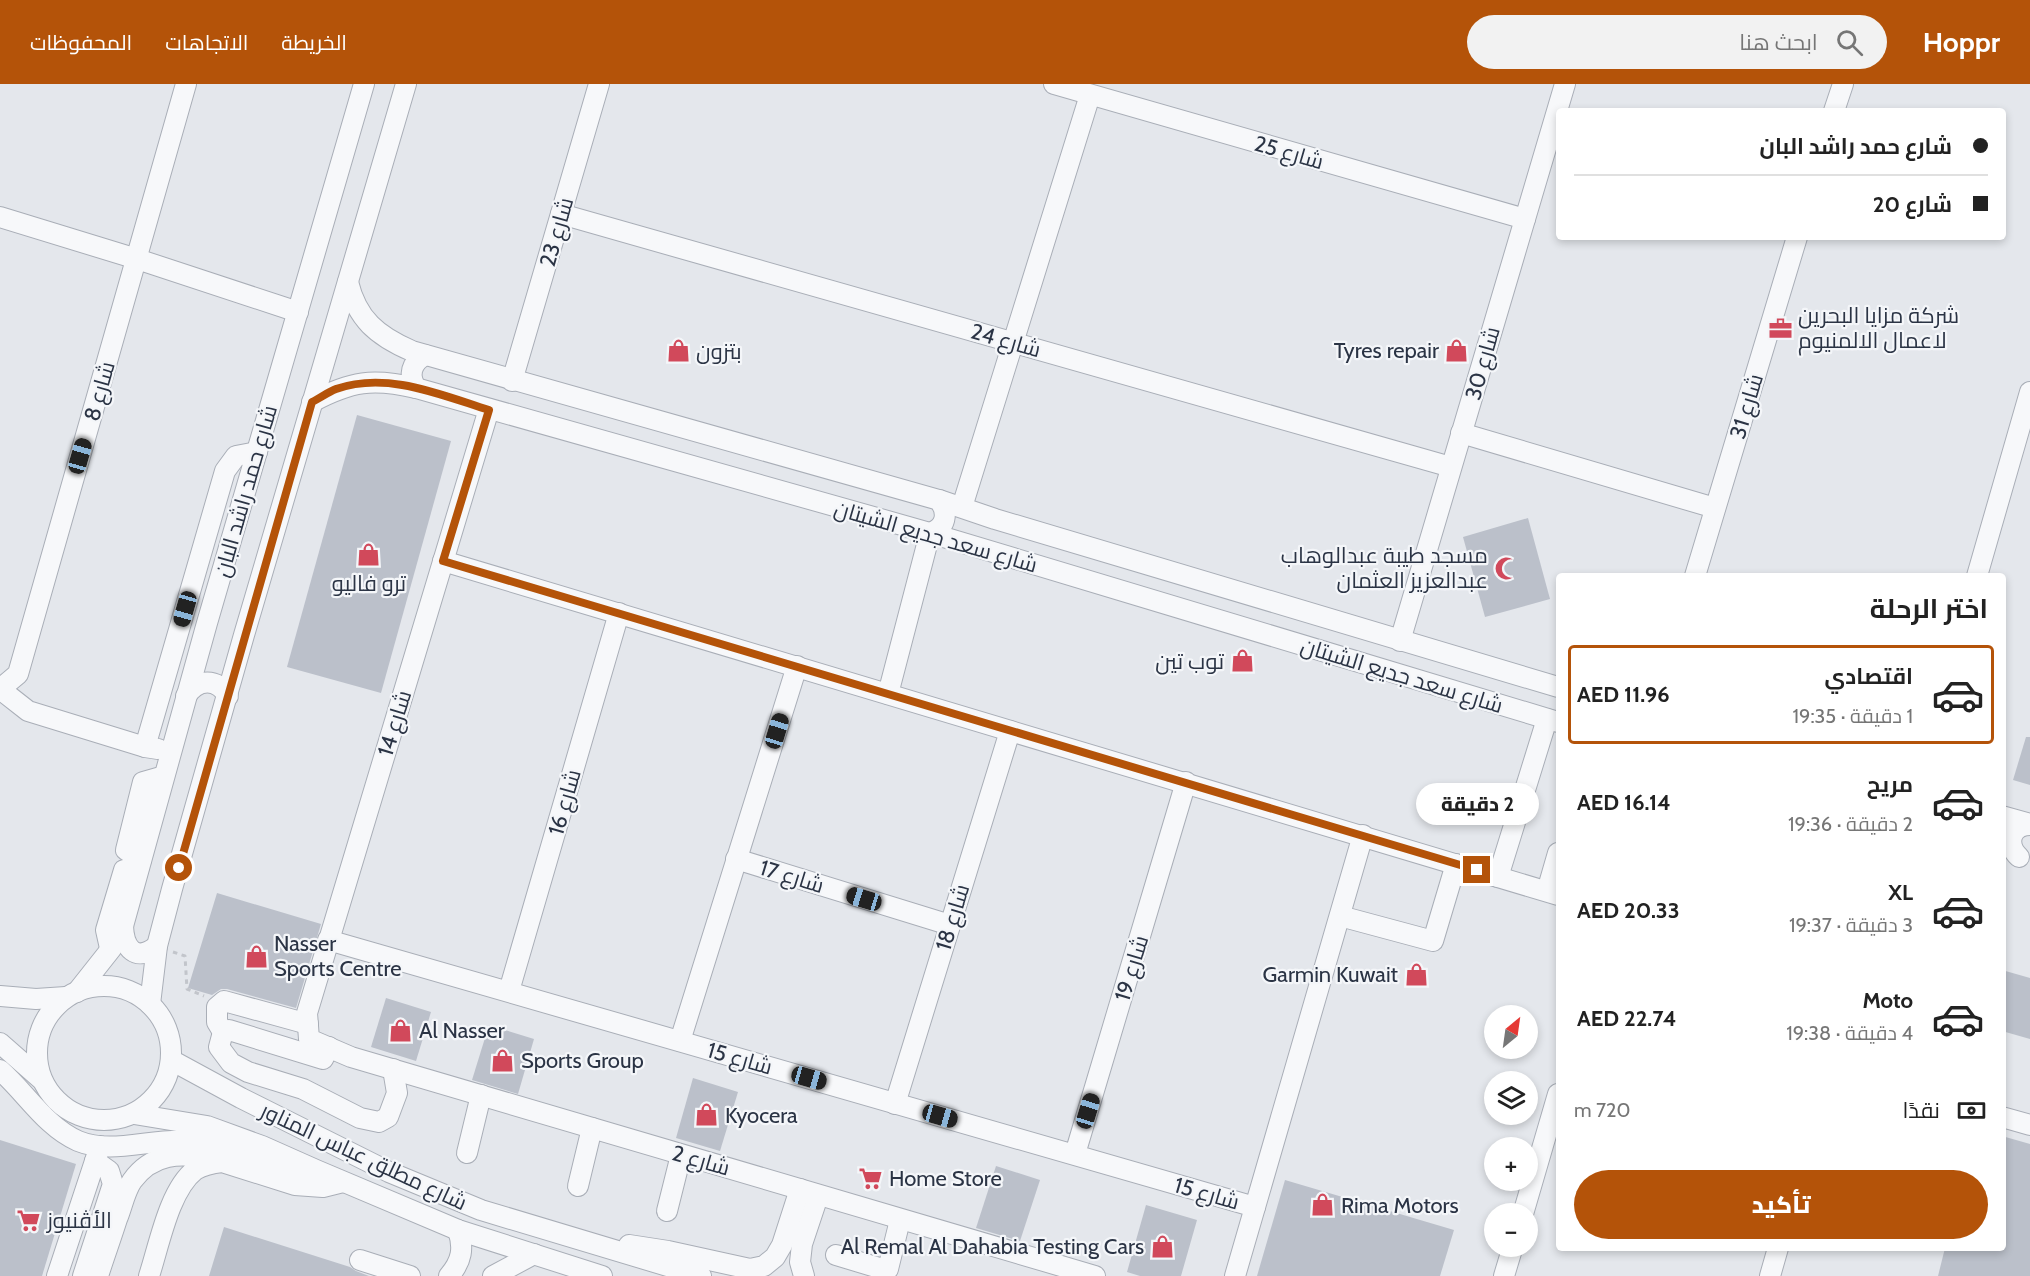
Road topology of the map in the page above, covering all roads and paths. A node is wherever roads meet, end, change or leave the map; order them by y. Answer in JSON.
{"nodes":[{"id":1,"x":186,"y":84,"type":"edge"},
{"id":2,"x":364,"y":84,"type":"edge"},
{"id":3,"x":599,"y":84,"type":"edge"},
{"id":4,"x":1054,"y":84,"type":"edge"},
{"id":5,"x":1565,"y":84,"type":"edge"},
{"id":6,"x":1843,"y":84,"type":"edge"},
{"id":7,"x":401,"y":88,"type":"edge"},
{"id":8,"x":1100,"y":92,"type":"edge"},
{"id":9,"x":1558,"y":108,"type":"edge"},
{"id":10,"x":1835,"y":108,"type":"edge"},
{"id":11,"x":1556,"y":114,"type":"edge"},
{"id":12,"x":561,"y":214,"type":"junction"},
{"id":13,"x":0,"y":217,"type":"edge"},
{"id":14,"x":1525,"y":219,"type":"junction"},
{"id":15,"x":1796,"y":240,"type":"edge"},
{"id":16,"x":137,"y":259,"type":"junction"},
{"id":17,"x":348,"y":282,"type":"junction"},
{"id":18,"x":298,"y":312,"type":"junction"},
{"id":19,"x":1013,"y":342,"type":"junction"},
{"id":20,"x":425,"y":355,"type":"junction"},
{"id":21,"x":512,"y":381,"type":"junction"},
{"id":22,"x":416,"y":388,"type":"junction"},
{"id":23,"x":2030,"y":392,"type":"edge"},
{"id":24,"x":312,"y":402,"type":"junction"},
{"id":25,"x":489,"y":410,"type":"junction"},
{"id":26,"x":1461,"y":433,"type":"junction"},
{"id":27,"x":257,"y":452,"type":"junction"},
{"id":28,"x":1451,"y":467,"type":"junction"},
{"id":29,"x":939,"y":500,"type":"junction"},
{"id":30,"x":962,"y":507,"type":"junction"},
{"id":31,"x":1715,"y":508,"type":"junction"},
{"id":32,"x":995,"y":519,"type":"junction"},
{"id":33,"x":930,"y":533,"type":"junction"},
{"id":34,"x":985,"y":549,"type":"junction"},
{"id":35,"x":443,"y":561,"type":"junction"},
{"id":36,"x":1696,"y":573,"type":"edge"},
{"id":37,"x":1978,"y":573,"type":"edge"},
{"id":38,"x":619,"y":613,"type":"junction"},
{"id":39,"x":1400,"y":641,"type":"junction"},
{"id":40,"x":797,"y":666,"type":"junction"},
{"id":41,"x":1556,"y":686,"type":"edge"},
{"id":42,"x":0,"y":689,"type":"edge"},
{"id":43,"x":888,"y":694,"type":"junction"},
{"id":44,"x":186,"y":696,"type":"junction"},
{"id":45,"x":228,"y":696,"type":"junction"},
{"id":46,"x":1553,"y":721,"type":"edge"},
{"id":47,"x":1010,"y":731,"type":"junction"},
{"id":48,"x":145,"y":747,"type":"junction"},
{"id":49,"x":171,"y":751,"type":"junction"},
{"id":50,"x":1186,"y":782,"type":"junction"},
{"id":51,"x":2006,"y":817,"type":"edge"},
{"id":52,"x":2030,"y":825,"type":"edge"},
{"id":53,"x":1363,"y":835,"type":"junction"},
{"id":54,"x":2017,"y":856,"type":"edge"},
{"id":55,"x":736,"y":859,"type":"junction"},
{"id":56,"x":140,"y":863,"type":"junction"},
{"id":57,"x":1456,"y":864,"type":"junction"},
{"id":58,"x":1556,"y":869,"type":"edge"},
{"id":59,"x":1498,"y":877,"type":"junction"},
{"id":60,"x":1553,"y":893,"type":"edge"},
{"id":61,"x":1340,"y":916,"type":"junction"},
{"id":62,"x":950,"y":925,"type":"junction"},
{"id":63,"x":123,"y":926,"type":"junction"},
{"id":64,"x":328,"y":940,"type":"junction"},
{"id":65,"x":157,"y":946,"type":"junction"},
{"id":66,"x":111,"y":950,"type":"junction"},
{"id":67,"x":509,"y":991,"type":"junction"},
{"id":68,"x":71,"y":994,"type":"junction"},
{"id":69,"x":0,"y":996,"type":"edge"},
{"id":70,"x":224,"y":1001,"type":"junction"},
{"id":71,"x":150,"y":1004,"type":"junction"},
{"id":72,"x":309,"y":1031,"type":"junction"},
{"id":73,"x":223,"y":1032,"type":"junction"},
{"id":74,"x":680,"y":1041,"type":"junction"},
{"id":75,"x":0,"y":1043,"type":"edge"},
{"id":76,"x":329,"y":1047,"type":"junction"},
{"id":77,"x":171,"y":1060,"type":"junction"},
{"id":78,"x":393,"y":1069,"type":"junction"},
{"id":79,"x":0,"y":1070,"type":"edge"},
{"id":80,"x":41,"y":1078,"type":"junction"},
{"id":81,"x":481,"y":1095,"type":"junction"},
{"id":82,"x":1556,"y":1102,"type":"edge"},
{"id":83,"x":895,"y":1104,"type":"junction"},
{"id":84,"x":135,"y":1113,"type":"junction"},
{"id":85,"x":2006,"y":1118,"type":"edge"},
{"id":86,"x":2030,"y":1125,"type":"edge"},
{"id":87,"x":592,"y":1128,"type":"junction"},
{"id":88,"x":467,"y":1153,"type":"dead end"},
{"id":89,"x":97,"y":1154,"type":"junction"},
{"id":90,"x":1076,"y":1154,"type":"junction"},
{"id":91,"x":681,"y":1155,"type":"junction"},
{"id":92,"x":222,"y":1162,"type":"junction"},
{"id":93,"x":316,"y":1170,"type":"junction"},
{"id":94,"x":343,"y":1182,"type":"junction"},
{"id":95,"x":578,"y":1186,"type":"dead end"},
{"id":96,"x":809,"y":1192,"type":"junction"},
{"id":97,"x":1526,"y":1203,"type":"edge"},
{"id":98,"x":1255,"y":1207,"type":"junction"},
{"id":99,"x":667,"y":1211,"type":"dead end"},
{"id":100,"x":900,"y":1220,"type":"junction"},
{"id":101,"x":458,"y":1230,"type":"junction"},
{"id":102,"x":598,"y":1246,"type":"junction"},
{"id":103,"x":1777,"y":1251,"type":"edge"},
{"id":104,"x":534,"y":1254,"type":"junction"},
{"id":105,"x":837,"y":1255,"type":"dead end"},
{"id":106,"x":1510,"y":1257,"type":"edge"},
{"id":107,"x":360,"y":1260,"type":"dead end"},
{"id":108,"x":57,"y":1276,"type":"edge"},
{"id":109,"x":83,"y":1276,"type":"edge"},
{"id":110,"x":98,"y":1276,"type":"edge"},
{"id":111,"x":149,"y":1276,"type":"edge"},
{"id":112,"x":410,"y":1276,"type":"edge"},
{"id":113,"x":449,"y":1276,"type":"edge"},
{"id":114,"x":493,"y":1276,"type":"edge"},
{"id":115,"x":602,"y":1276,"type":"edge"},
{"id":116,"x":701,"y":1276,"type":"edge"},
{"id":117,"x":804,"y":1276,"type":"edge"},
{"id":118,"x":1095,"y":1276,"type":"edge"},
{"id":119,"x":1235,"y":1276,"type":"edge"},
{"id":120,"x":1504,"y":1276,"type":"edge"},
{"id":121,"x":1770,"y":1276,"type":"edge"}],
"edges":[{"from":1,"to":16,"type":"street","name":"شارع 8"},
{"from":2,"to":18,"type":"street","name":"شارع حمد راشد البان"},
{"from":3,"to":12,"type":"street","name":"شارع 23"},
{"from":4,"to":8,"type":"street","name":"شارع 25"},
{"from":5,"to":9,"type":"street","name":"شارع 30"},
{"from":6,"to":10,"type":"street"},
{"from":7,"to":17,"type":"street","name":"شارع حمد راشد البان"},
{"from":8,"to":14,"type":"street","name":"شارع 25"},
{"from":8,"to":19,"type":"street"},
{"from":11,"to":14,"type":"street","name":"شارع 30"},
{"from":12,"to":19,"type":"street","name":"شارع 24"},
{"from":12,"to":21,"type":"street","name":"شارع 23"},
{"from":13,"to":16,"type":"street"},
{"from":14,"to":26,"type":"street","name":"شارع 30"},
{"from":15,"to":31,"type":"street","name":"شارع 31"},
{"from":16,"to":18,"type":"street"},
{"from":16,"to":42,"type":"street","name":"شارع 8"},
{"from":17,"to":20,"type":"street","name":"شارع سعد جديع الشيتان"},
{"from":17,"to":24,"type":"street","name":"شارع حمد راشد البان"},
{"from":18,"to":27,"type":"street","name":"شارع حمد راشد البان"},
{"from":19,"to":28,"type":"street","name":"شارع 24"},
{"from":19,"to":30,"type":"street"},
{"from":20,"to":21,"type":"street","name":"شارع سعد جديع الشيتان"},
{"from":20,"to":22,"type":"street"},
{"from":21,"to":29,"type":"street","name":"شارع سعد جديع الشيتان"},
{"from":22,"to":24,"type":"street","name":"شارع سعد جديع الشيتان"},
{"from":22,"to":25,"type":"street","name":"شارع سعد جديع الشيتان"},
{"from":23,"to":37,"type":"street"},
{"from":24,"to":45,"type":"street","name":"شارع حمد راشد البان"},
{"from":25,"to":33,"type":"street","name":"شارع سعد جديع الشيتان"},
{"from":25,"to":35,"type":"street","name":"شارع 14"},
{"from":26,"to":28,"type":"street","name":"شارع 30"},
{"from":26,"to":31,"type":"street"},
{"from":27,"to":44,"type":"street","name":"شارع حمد راشد البان"},
{"from":27,"to":48,"type":"street"},
{"from":28,"to":39,"type":"street","name":"شارع 30"},
{"from":29,"to":30,"type":"street","name":"شارع سعد جديع الشيتان"},
{"from":29,"to":33,"type":"street"},
{"from":30,"to":32,"type":"street","name":"شارع سعد جديع الشيتان"},
{"from":31,"to":36,"type":"street","name":"شارع 31"},
{"from":32,"to":34,"type":"street"},
{"from":32,"to":39,"type":"street","name":"شارع سعد جديع الشيتان"},
{"from":33,"to":34,"type":"street","name":"شارع سعد جديع الشيتان"},
{"from":33,"to":43,"type":"street"},
{"from":34,"to":46,"type":"street","name":"شارع سعد جديع الشيتان"},
{"from":35,"to":38,"type":"street"},
{"from":35,"to":64,"type":"street","name":"شارع 14"},
{"from":38,"to":40,"type":"street"},
{"from":38,"to":67,"type":"street","name":"شارع 16"},
{"from":39,"to":41,"type":"street","name":"شارع سعد جديع الشيتان"},
{"from":40,"to":43,"type":"street"},
{"from":40,"to":55,"type":"street","name":"شارع 17"},
{"from":42,"to":48,"type":"street"},
{"from":43,"to":47,"type":"street"},
{"from":44,"to":45,"type":"street"},
{"from":44,"to":49,"type":"street","name":"شارع حمد راشد البان"},
{"from":45,"to":65,"type":"street","name":"شارع حمد راشد البان"},
{"from":46,"to":59,"type":"street"},
{"from":47,"to":50,"type":"street"},
{"from":47,"to":62,"type":"street","name":"شارع 18"},
{"from":48,"to":49,"type":"street"},
{"from":49,"to":56,"type":"street","name":"شارع حمد راشد البان"},
{"from":50,"to":53,"type":"street"},
{"from":50,"to":90,"type":"street","name":"شارع 19"},
{"from":51,"to":52,"type":"street"},
{"from":52,"to":54,"type":"street"},
{"from":53,"to":57,"type":"street"},
{"from":53,"to":61,"type":"street","name":"شارع 15"},
{"from":55,"to":62,"type":"street","name":"شارع 17"},
{"from":55,"to":74,"type":"street","name":"شارع 17"},
{"from":56,"to":63,"type":"street","name":"شارع حمد راشد البان"},
{"from":56,"to":66,"type":"street"},
{"from":57,"to":59,"type":"street"},
{"from":57,"to":61,"type":"street"},
{"from":58,"to":60,"type":"street"},
{"from":59,"to":60,"type":"street"},
{"from":61,"to":98,"type":"street","name":"شارع 15"},
{"from":62,"to":83,"type":"street","name":"شارع 18"},
{"from":63,"to":65,"type":"street"},
{"from":63,"to":66,"type":"street","name":"شارع حمد راشد البان"},
{"from":64,"to":67,"type":"street","name":"شارع 15"},
{"from":64,"to":72,"type":"street","name":"شارع 14"},
{"from":65,"to":70,"type":"path"},
{"from":65,"to":71,"type":"street","name":"شارع حمد راشد البان"},
{"from":66,"to":68,"type":"street","name":"شارع حمد راشد البان"},
{"from":67,"to":74,"type":"street","name":"شارع 15"},
{"from":68,"to":69,"type":"street"},
{"from":68,"to":71,"type":"street"},
{"from":68,"to":80,"type":"street"},
{"from":70,"to":72,"type":"street","name":"شارع 2"},
{"from":70,"to":73,"type":"street"},
{"from":71,"to":77,"type":"street"},
{"from":72,"to":76,"type":"street","name":"شارع 2"},
{"from":73,"to":76,"type":"street"},
{"from":73,"to":78,"type":"street"},
{"from":74,"to":83,"type":"street","name":"شارع 15"},
{"from":75,"to":80,"type":"street"},
{"from":76,"to":78,"type":"street","name":"شارع 2"},
{"from":77,"to":84,"type":"street"},
{"from":77,"to":102,"type":"street","name":"شارع مطلق عباس المناور"},
{"from":78,"to":81,"type":"street","name":"شارع 2"},
{"from":79,"to":89,"type":"street"},
{"from":80,"to":84,"type":"street"},
{"from":81,"to":87,"type":"street","name":"شارع 2"},
{"from":81,"to":88,"type":"street"},
{"from":82,"to":97,"type":"street"},
{"from":83,"to":90,"type":"street","name":"شارع 15"},
{"from":84,"to":93,"type":"street","name":"شارع مطلق عباس المناور"},
{"from":85,"to":86,"type":"street"},
{"from":87,"to":91,"type":"street","name":"شارع 2"},
{"from":87,"to":95,"type":"street"},
{"from":89,"to":93,"type":"street"},
{"from":89,"to":108,"type":"street"},
{"from":89,"to":109,"type":"street"},
{"from":90,"to":98,"type":"street","name":"شارع 15"},
{"from":91,"to":96,"type":"street","name":"شارع 2"},
{"from":91,"to":99,"type":"street"},
{"from":92,"to":94,"type":"street"},
{"from":92,"to":110,"type":"street"},
{"from":92,"to":111,"type":"street"},
{"from":93,"to":94,"type":"street","name":"شارع مطلق عباس المناور"},
{"from":94,"to":101,"type":"street","name":"شارع مطلق عباس المناور"},
{"from":96,"to":100,"type":"street","name":"شارع 2"},
{"from":96,"to":102,"type":"street"},
{"from":96,"to":117,"type":"street"},
{"from":98,"to":119,"type":"street","name":"شارع 15"},
{"from":100,"to":105,"type":"street"},
{"from":100,"to":118,"type":"street","name":"شارع 2"},
{"from":101,"to":104,"type":"street","name":"شارع مطلق عباس المناور"},
{"from":101,"to":113,"type":"street"},
{"from":102,"to":116,"type":"street","name":"شارع مطلق عباس المناور"},
{"from":103,"to":121,"type":"street"},
{"from":104,"to":114,"type":"street"},
{"from":104,"to":115,"type":"street","name":"شارع مطلق عباس المناور"},
{"from":106,"to":120,"type":"street"},
{"from":107,"to":112,"type":"street"}]}
